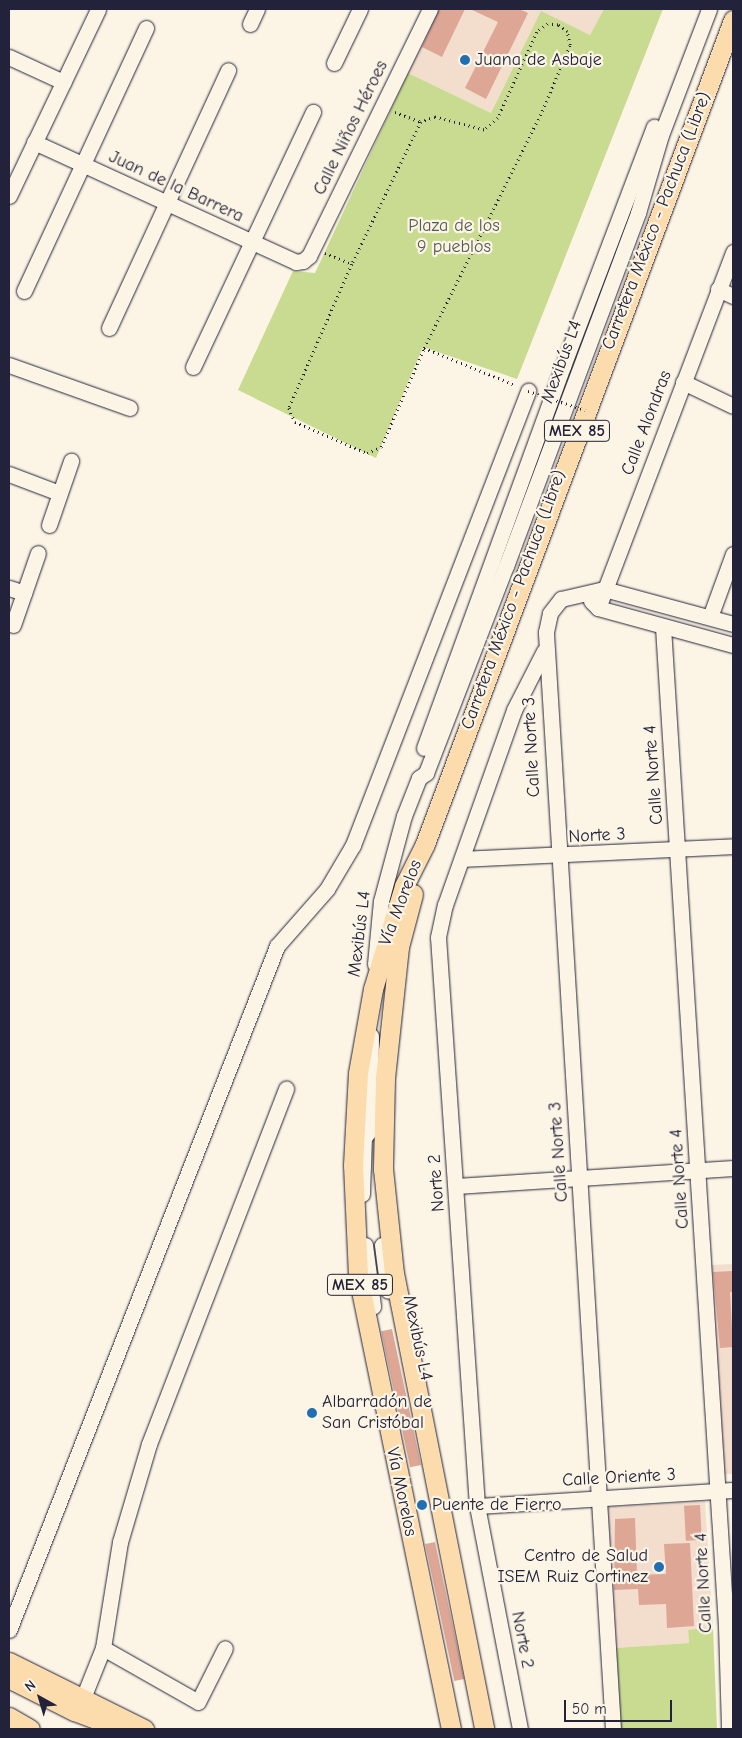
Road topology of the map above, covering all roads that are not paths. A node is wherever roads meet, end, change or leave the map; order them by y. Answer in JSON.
{"nodes":[{"id":1,"x":98,"y":9,"type":"edge"},
{"id":2,"x":258,"y":9,"type":"edge"},
{"id":3,"x":360,"y":9,"type":"edge"},
{"id":4,"x":430,"y":9,"type":"edge"},
{"id":5,"x":700,"y":9,"type":"edge"},
{"id":6,"x":709,"y":9,"type":"edge"},
{"id":7,"x":733,"y":20,"type":"edge"},
{"id":8,"x":250,"y":24,"type":"dead end"},
{"id":9,"x":146,"y":28,"type":"dead end"},
{"id":10,"x":9,"y":57,"type":"edge"},
{"id":11,"x":334,"y":63,"type":"dead end"},
{"id":12,"x":228,"y":70,"type":"dead end"},
{"id":13,"x":63,"y":82,"type":"junction"},
{"id":14,"x":313,"y":112,"type":"dead end"},
{"id":15,"x":34,"y":142,"type":"junction"},
{"id":16,"x":15,"y":163,"type":"edge"},
{"id":17,"x":82,"y":164,"type":"junction"},
{"id":18,"x":9,"y":196,"type":"edge"},
{"id":19,"x":166,"y":203,"type":"junction"},
{"id":20,"x":250,"y":242,"type":"junction"},
{"id":21,"x":733,"y":252,"type":"edge"},
{"id":22,"x":303,"y":261,"type":"joint"},
{"id":23,"x":718,"y":289,"type":"junction"},
{"id":24,"x":24,"y":291,"type":"dead end"},
{"id":25,"x":733,"y":296,"type":"edge"},
{"id":26,"x":109,"y":328,"type":"dead end"},
{"id":27,"x":9,"y":365,"type":"edge"},
{"id":28,"x":193,"y":366,"type":"dead end"},
{"id":29,"x":683,"y":382,"type":"junction"},
{"id":30,"x":528,"y":390,"type":"road end"},
{"id":31,"x":733,"y":406,"type":"edge"},
{"id":32,"x":130,"y":408,"type":"dead end"},
{"id":33,"x":70,"y":461,"type":"dead end"},
{"id":34,"x":9,"y":474,"type":"edge"},
{"id":35,"x":59,"y":493,"type":"junction"},
{"id":36,"x":49,"y":525,"type":"dead end"},
{"id":37,"x":38,"y":553,"type":"dead end"},
{"id":38,"x":733,"y":554,"type":"edge"},
{"id":39,"x":9,"y":588,"type":"edge"},
{"id":40,"x":604,"y":590,"type":"junction"},
{"id":41,"x":583,"y":592,"type":"junction"},
{"id":42,"x":24,"y":593,"type":"junction"},
{"id":43,"x":598,"y":608,"type":"junction"},
{"id":44,"x":710,"y":618,"type":"junction"},
{"id":45,"x":733,"y":624,"type":"edge"},
{"id":46,"x":13,"y":625,"type":"dead end"},
{"id":47,"x":663,"y":627,"type":"junction"},
{"id":48,"x":733,"y":645,"type":"edge"},
{"id":49,"x":544,"y":649,"type":"junction"},
{"id":50,"x":418,"y":778,"type":"junction"},
{"id":51,"x":424,"y":844,"type":"junction"},
{"id":52,"x":733,"y":846,"type":"edge"},
{"id":53,"x":677,"y":851,"type":"junction"},
{"id":54,"x":557,"y":856,"type":"junction"},
{"id":55,"x":462,"y":859,"type":"junction"},
{"id":56,"x":373,"y":989,"type":"junction"},
{"id":57,"x":286,"y":1089,"type":"dead end"},
{"id":58,"x":370,"y":1130,"type":"junction"},
{"id":59,"x":733,"y":1168,"type":"edge"},
{"id":60,"x":698,"y":1170,"type":"junction"},
{"id":61,"x":580,"y":1178,"type":"junction"},
{"id":62,"x":456,"y":1186,"type":"junction"},
{"id":63,"x":733,"y":1490,"type":"edge"},
{"id":64,"x":718,"y":1491,"type":"junction"},
{"id":65,"x":599,"y":1498,"type":"junction"},
{"id":66,"x":477,"y":1506,"type":"junction"},
{"id":67,"x":9,"y":1630,"type":"edge"},
{"id":68,"x":103,"y":1648,"type":"junction"},
{"id":69,"x":225,"y":1648,"type":"dead end"},
{"id":70,"x":9,"y":1662,"type":"edge"},
{"id":71,"x":9,"y":1677,"type":"edge"},
{"id":72,"x":9,"y":1692,"type":"edge"},
{"id":73,"x":81,"y":1713,"type":"edge"},
{"id":74,"x":9,"y":1717,"type":"edge"},
{"id":75,"x":30,"y":1729,"type":"edge"},
{"id":76,"x":126,"y":1729,"type":"edge"},
{"id":77,"x":144,"y":1729,"type":"edge"},
{"id":78,"x":451,"y":1729,"type":"edge"},
{"id":79,"x":457,"y":1729,"type":"edge"},
{"id":80,"x":477,"y":1729,"type":"edge"},
{"id":81,"x":484,"y":1729,"type":"edge"},
{"id":82,"x":520,"y":1729,"type":"edge"},
{"id":83,"x":613,"y":1729,"type":"edge"},
{"id":84,"x":729,"y":1729,"type":"edge"}],
"edges":[{"from":1,"to":13,"type":"street"},
{"from":2,"to":8,"type":"street"},
{"from":3,"to":11,"type":"street"},
{"from":4,"to":22,"type":"street","name":"Calle Niños Héroes"},
{"from":5,"to":50,"type":"street","name":"Mexibús L4"},
{"from":6,"to":50,"type":"street","name":"Mexibús L4"},
{"from":7,"to":51,"type":"main road","name":"Carretera México - Pachuca (Libre)","number":"MEX 85"},
{"from":9,"to":17,"type":"street"},
{"from":10,"to":13,"type":"street"},
{"from":12,"to":19,"type":"street"},
{"from":13,"to":15,"type":"street"},
{"from":14,"to":20,"type":"street"},
{"from":15,"to":16,"type":"street"},
{"from":15,"to":17,"type":"street","name":"Juan de la Barrera"},
{"from":16,"to":18,"type":"street"},
{"from":17,"to":19,"type":"street","name":"Juan de la Barrera"},
{"from":17,"to":24,"type":"street"},
{"from":19,"to":20,"type":"street","name":"Juan de la Barrera"},
{"from":19,"to":26,"type":"street"},
{"from":20,"to":22,"type":"street","name":"Juan de la Barrera"},
{"from":20,"to":28,"type":"street"},
{"from":21,"to":23,"type":"street","name":"Calle Alondras"},
{"from":23,"to":25,"type":"street"},
{"from":23,"to":29,"type":"street","name":"Calle Alondras"},
{"from":27,"to":32,"type":"street"},
{"from":29,"to":31,"type":"street"},
{"from":29,"to":40,"type":"street","name":"Calle Alondras"},
{"from":30,"to":67,"type":"street"},
{"from":33,"to":35,"type":"street"},
{"from":34,"to":35,"type":"street"},
{"from":35,"to":36,"type":"street"},
{"from":37,"to":42,"type":"street"},
{"from":38,"to":44,"type":"street"},
{"from":39,"to":42,"type":"street"},
{"from":40,"to":41,"type":"street","name":"Calle Norte 3"},
{"from":40,"to":43,"type":"street","name":"Calle Alondras"},
{"from":40,"to":44,"type":"street"},
{"from":41,"to":43,"type":"street"},
{"from":41,"to":49,"type":"street","name":"Calle Norte 3"},
{"from":42,"to":46,"type":"street"},
{"from":43,"to":47,"type":"street"},
{"from":44,"to":45,"type":"street"},
{"from":47,"to":48,"type":"street"},
{"from":47,"to":53,"type":"street","name":"Calle Norte 4"},
{"from":49,"to":54,"type":"street","name":"Calle Norte 3"},
{"from":49,"to":55,"type":"street","name":"Norte 2"},
{"from":50,"to":56,"type":"street","name":"Mexibús L4"},
{"from":51,"to":56,"type":"main road","name":"Vía Morelos","number":"MEX 85"},
{"from":51,"to":81,"type":"main road","name":"Vía Morelos","number":"MEX 85"},
{"from":52,"to":53,"type":"street","name":"Norte 3"},
{"from":53,"to":54,"type":"street","name":"Norte 3"},
{"from":53,"to":60,"type":"street","name":"Calle Norte 4"},
{"from":54,"to":55,"type":"street","name":"Norte 3"},
{"from":54,"to":61,"type":"street","name":"Calle Norte 3"},
{"from":55,"to":62,"type":"street","name":"Norte 2"},
{"from":56,"to":58,"type":"street","name":"Mexibús L4"},
{"from":56,"to":78,"type":"main road","name":"Vía Morelos","number":"MEX 85"},
{"from":57,"to":68,"type":"street"},
{"from":58,"to":79,"type":"street","name":"Mexibús L4"},
{"from":58,"to":80,"type":"street","name":"Mexibús L4"},
{"from":59,"to":60,"type":"street"},
{"from":60,"to":61,"type":"street"},
{"from":60,"to":64,"type":"street","name":"Calle Norte 4"},
{"from":61,"to":62,"type":"street"},
{"from":61,"to":65,"type":"street","name":"Calle Norte 3"},
{"from":62,"to":66,"type":"street","name":"Norte 2"},
{"from":63,"to":64,"type":"street","name":"Calle Oriente 3"},
{"from":64,"to":65,"type":"street","name":"Calle Oriente 3"},
{"from":64,"to":84,"type":"street","name":"Calle Norte 4"},
{"from":65,"to":66,"type":"street","name":"Calle Oriente 3"},
{"from":65,"to":83,"type":"street","name":"Calle Norte 3"},
{"from":66,"to":82,"type":"street","name":"Norte 2"},
{"from":68,"to":69,"type":"street"},
{"from":68,"to":73,"type":"street"},
{"from":70,"to":73,"type":"main road"},
{"from":71,"to":73,"type":"highway"},
{"from":72,"to":73,"type":"highway"},
{"from":73,"to":76,"type":"highway"},
{"from":73,"to":77,"type":"main road"},
{"from":74,"to":75,"type":"main road"}]}
